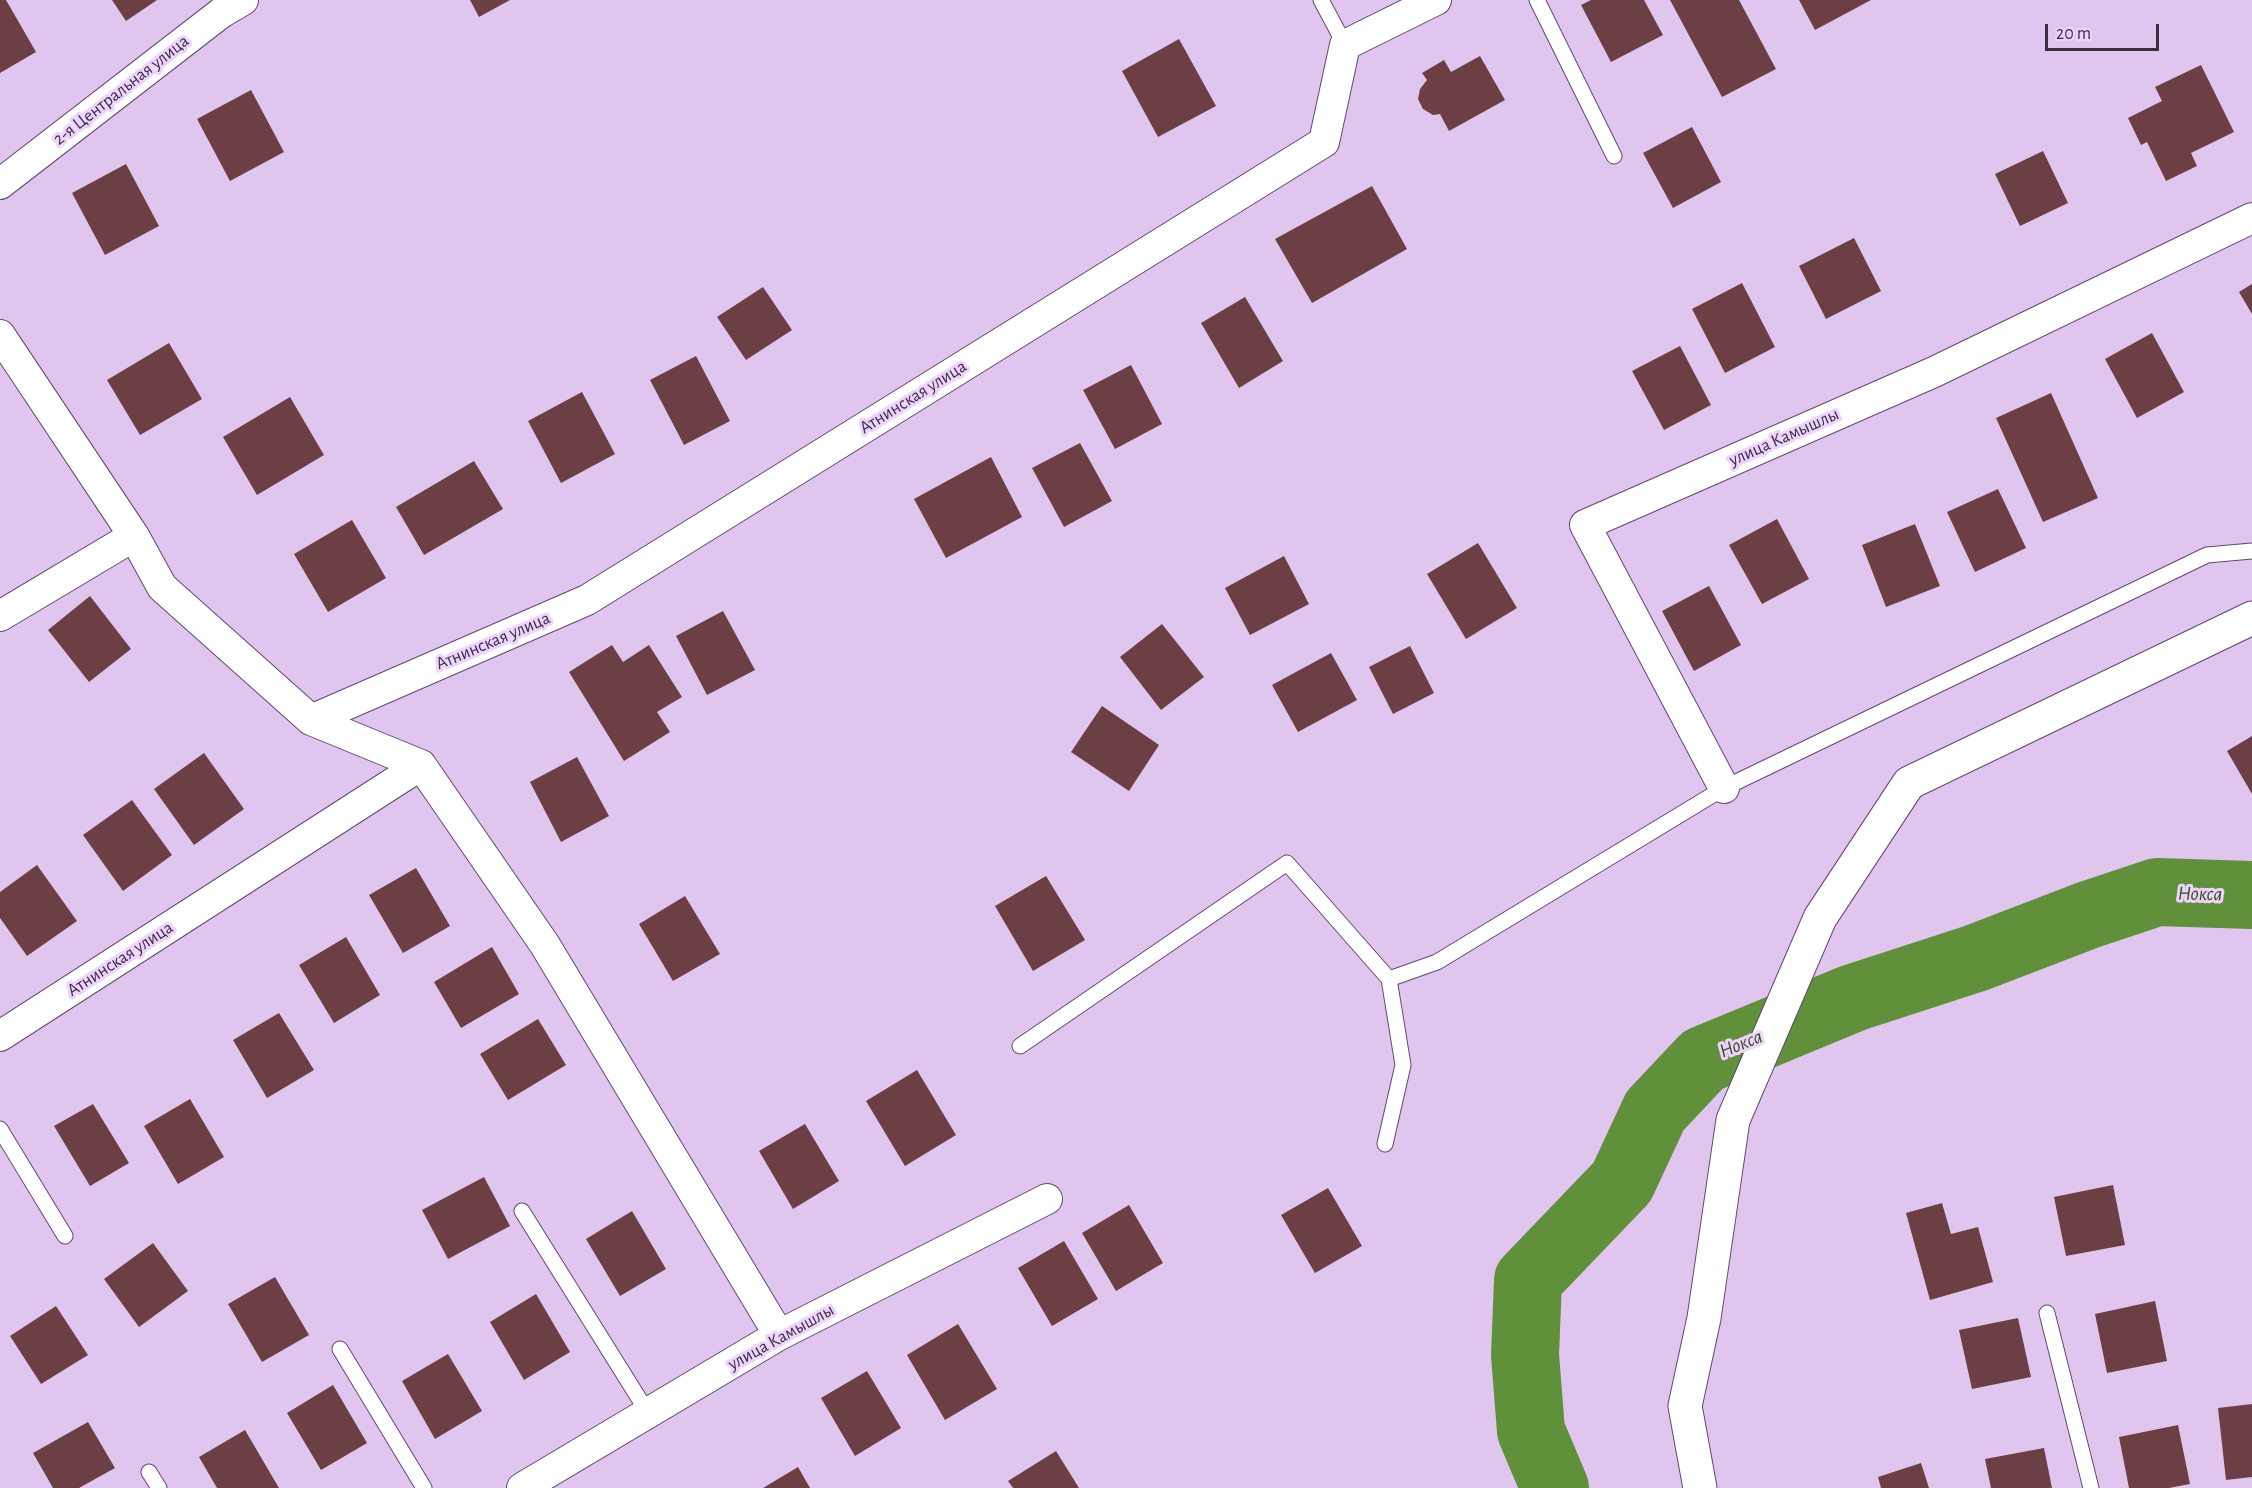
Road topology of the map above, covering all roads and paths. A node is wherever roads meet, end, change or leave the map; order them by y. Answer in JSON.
{"nodes":[{"id":1,"x":243,"y":0,"type":"edge"},
{"id":2,"x":1321,"y":0,"type":"edge"},
{"id":3,"x":1436,"y":0,"type":"edge"},
{"id":4,"x":1537,"y":0,"type":"edge"},
{"id":5,"x":1345,"y":45,"type":"junction"},
{"id":6,"x":1614,"y":156,"type":"dead end"},
{"id":7,"x":0,"y":184,"type":"edge"},
{"id":8,"x":2252,"y":218,"type":"edge"},
{"id":9,"x":0,"y":336,"type":"edge"},
{"id":10,"x":134,"y":536,"type":"junction"},
{"id":11,"x":2252,"y":552,"type":"edge"},
{"id":12,"x":0,"y":616,"type":"edge"},
{"id":13,"x":2252,"y":618,"type":"edge"},
{"id":14,"x":311,"y":720,"type":"junction"},
{"id":15,"x":421,"y":765,"type":"junction"},
{"id":16,"x":1724,"y":788,"type":"junction"},
{"id":17,"x":1389,"y":979,"type":"junction"},
{"id":18,"x":0,"y":1036,"type":"edge"},
{"id":19,"x":1020,"y":1046,"type":"dead end"},
{"id":20,"x":0,"y":1129,"type":"edge"},
{"id":21,"x":1385,"y":1144,"type":"dead end"},
{"id":22,"x":1047,"y":1199,"type":"dead end"},
{"id":23,"x":522,"y":1211,"type":"dead end"},
{"id":24,"x":65,"y":1236,"type":"dead end"},
{"id":25,"x":2047,"y":1312,"type":"dead end"},
{"id":26,"x":779,"y":1335,"type":"junction"},
{"id":27,"x":340,"y":1349,"type":"dead end"},
{"id":28,"x":648,"y":1413,"type":"junction"},
{"id":29,"x":149,"y":1472,"type":"dead end"},
{"id":30,"x":159,"y":1488,"type":"edge"},
{"id":31,"x":424,"y":1488,"type":"edge"},
{"id":32,"x":522,"y":1488,"type":"edge"},
{"id":33,"x":1700,"y":1488,"type":"edge"},
{"id":34,"x":2091,"y":1488,"type":"edge"}],
"edges":[{"from":1,"to":7,"type":"street","name":"2-я Центральная улица"},
{"from":2,"to":5,"type":"lane"},
{"from":3,"to":5,"type":"street"},
{"from":4,"to":6,"type":"lane"},
{"from":5,"to":14,"type":"street","name":"Атнинская улица"},
{"from":8,"to":16,"type":"street","name":"улица Камышлы"},
{"from":9,"to":10,"type":"street"},
{"from":10,"to":12,"type":"street"},
{"from":10,"to":14,"type":"street"},
{"from":11,"to":16,"type":"lane"},
{"from":13,"to":33,"type":"street"},
{"from":14,"to":15,"type":"street"},
{"from":15,"to":18,"type":"street","name":"Атнинская улица"},
{"from":15,"to":26,"type":"street"},
{"from":16,"to":17,"type":"lane"},
{"from":17,"to":19,"type":"lane"},
{"from":17,"to":21,"type":"lane"},
{"from":20,"to":24,"type":"lane"},
{"from":22,"to":26,"type":"street","name":"улица Камышлы"},
{"from":23,"to":28,"type":"lane"},
{"from":25,"to":34,"type":"lane"},
{"from":26,"to":28,"type":"street","name":"улица Камышлы"},
{"from":27,"to":31,"type":"lane"},
{"from":28,"to":32,"type":"street","name":"улица Камышлы"},
{"from":29,"to":30,"type":"lane"}]}
